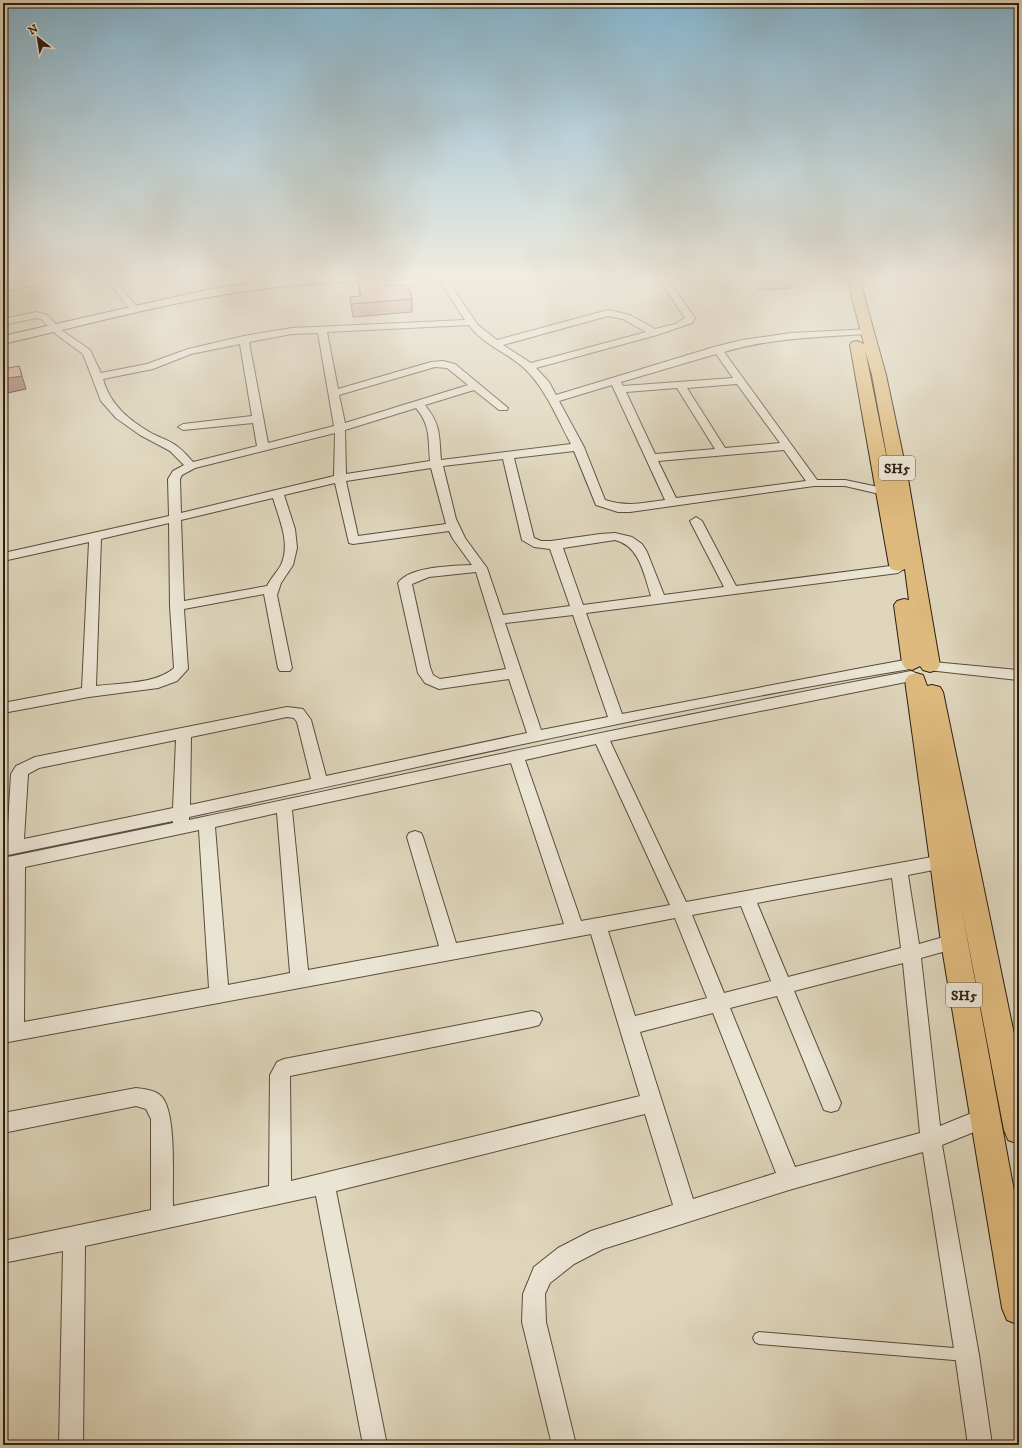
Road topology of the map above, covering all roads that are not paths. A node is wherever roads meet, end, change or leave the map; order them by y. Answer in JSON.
{"nodes":[{"id":1,"x":73,"y":342,"type":"edge"},
{"id":2,"x":233,"y":342,"type":"edge"},
{"id":3,"x":244,"y":342,"type":"edge"},
{"id":4,"x":324,"y":342,"type":"edge"},
{"id":5,"x":491,"y":342,"type":"edge"},
{"id":6,"x":503,"y":342,"type":"edge"},
{"id":7,"x":623,"y":342,"type":"edge"},
{"id":8,"x":750,"y":342,"type":"edge"},
{"id":9,"x":863,"y":342,"type":"edge"},
{"id":10,"x":866,"y":342,"type":"edge"},
{"id":11,"x":494,"y":344,"type":"junction"},
{"id":12,"x":717,"y":349,"type":"junction"},
{"id":13,"x":529,"y":368,"type":"junction"},
{"id":14,"x":97,"y":377,"type":"junction"},
{"id":15,"x":740,"y":381,"type":"junction"},
{"id":16,"x":617,"y":385,"type":"junction"},
{"id":17,"x":476,"y":386,"type":"junction"},
{"id":18,"x":681,"y":386,"type":"junction"},
{"id":19,"x":334,"y":393,"type":"junction"},
{"id":20,"x":554,"y":399,"type":"junction"},
{"id":21,"x":419,"y":404,"type":"junction"},
{"id":22,"x":503,"y":408,"type":"dead end"},
{"id":23,"x":258,"y":418,"type":"junction"},
{"id":24,"x":183,"y":427,"type":"dead end"},
{"id":25,"x":340,"y":428,"type":"junction"},
{"id":26,"x":787,"y":446,"type":"junction"},
{"id":27,"x":578,"y":447,"type":"junction"},
{"id":28,"x":263,"y":448,"type":"junction"},
{"id":29,"x":722,"y":452,"type":"junction"},
{"id":30,"x":508,"y":455,"type":"junction"},
{"id":31,"x":651,"y":458,"type":"junction"},
{"id":32,"x":436,"y":463,"type":"junction"},
{"id":33,"x":191,"y":466,"type":"junction"},
{"id":34,"x":340,"y":478,"type":"junction"},
{"id":35,"x":814,"y":483,"type":"junction"},
{"id":36,"x":884,"y":491,"type":"junction"},
{"id":37,"x":277,"y":492,"type":"junction"},
{"id":38,"x":672,"y":502,"type":"junction"},
{"id":39,"x":176,"y":517,"type":"junction"},
{"id":40,"x":696,"y":521,"type":"dead end"},
{"id":41,"x":454,"y":528,"type":"junction"},
{"id":42,"x":95,"y":537,"type":"junction"},
{"id":43,"x":555,"y":544,"type":"junction"},
{"id":44,"x":3,"y":558,"type":"edge"},
{"id":45,"x":481,"y":568,"type":"junction"},
{"id":46,"x":898,"y":569,"type":"junction"},
{"id":47,"x":271,"y":589,"type":"junction"},
{"id":48,"x":732,"y":590,"type":"junction"},
{"id":49,"x":659,"y":599,"type":"junction"},
{"id":50,"x":177,"y":606,"type":"junction"},
{"id":51,"x":578,"y":609,"type":"junction"},
{"id":52,"x":497,"y":620,"type":"junction"},
{"id":53,"x":286,"y":668,"type":"dead end"},
{"id":54,"x":922,"y":672,"type":"junction"},
{"id":55,"x":514,"y":673,"type":"junction"},
{"id":56,"x":1019,"y":675,"type":"edge"},
{"id":57,"x":1019,"y":684,"type":"edge"},
{"id":58,"x":90,"y":692,"type":"junction"},
{"id":59,"x":3,"y":708,"type":"edge"},
{"id":60,"x":617,"y":720,"type":"junction"},
{"id":61,"x":184,"y":732,"type":"junction"},
{"id":62,"x":536,"y":737,"type":"junction"},
{"id":63,"x":601,"y":738,"type":"junction"},
{"id":64,"x":516,"y":755,"type":"junction"},
{"id":65,"x":320,"y":782,"type":"junction"},
{"id":66,"x":284,"y":806,"type":"junction"},
{"id":67,"x":181,"y":821,"type":"junction"},
{"id":68,"x":207,"y":823,"type":"junction"},
{"id":69,"x":415,"y":837,"type":"dead end"},
{"id":70,"x":10,"y":856,"type":"edge"},
{"id":71,"x":943,"y":862,"type":"junction"},
{"id":72,"x":899,"y":870,"type":"junction"},
{"id":73,"x":746,"y":898,"type":"junction"},
{"id":74,"x":681,"y":910,"type":"junction"},
{"id":75,"x":597,"y":925,"type":"junction"},
{"id":76,"x":575,"y":929,"type":"junction"},
{"id":77,"x":954,"y":942,"type":"junction"},
{"id":78,"x":450,"y":952,"type":"junction"},
{"id":79,"x":911,"y":954,"type":"junction"},
{"id":80,"x":300,"y":979,"type":"junction"},
{"id":81,"x":783,"y":986,"type":"junction"},
{"id":82,"x":219,"y":994,"type":"junction"},
{"id":83,"x":717,"y":1003,"type":"junction"},
{"id":84,"x":532,"y":1019,"type":"dead end"},
{"id":85,"x":628,"y":1026,"type":"junction"},
{"id":86,"x":9,"y":1033,"type":"edge"},
{"id":87,"x":978,"y":1080,"type":"junction"},
{"id":88,"x":1014,"y":1082,"type":"edge"},
{"id":89,"x":652,"y":1103,"type":"junction"},
{"id":90,"x":831,"y":1103,"type":"dead end"},
{"id":91,"x":984,"y":1118,"type":"junction"},
{"id":92,"x":3,"y":1123,"type":"edge"},
{"id":93,"x":1019,"y":1130,"type":"edge"},
{"id":94,"x":931,"y":1140,"type":"junction"},
{"id":95,"x":789,"y":1179,"type":"junction"},
{"id":96,"x":324,"y":1183,"type":"junction"},
{"id":97,"x":280,"y":1194,"type":"junction"},
{"id":98,"x":686,"y":1212,"type":"junction"},
{"id":99,"x":162,"y":1219,"type":"junction"},
{"id":100,"x":74,"y":1237,"type":"junction"},
{"id":101,"x":3,"y":1252,"type":"edge"},
{"id":102,"x":1019,"y":1308,"type":"edge"},
{"id":103,"x":760,"y":1338,"type":"dead end"},
{"id":104,"x":967,"y":1355,"type":"junction"},
{"id":105,"x":71,"y":1445,"type":"edge"},
{"id":106,"x":375,"y":1445,"type":"edge"},
{"id":107,"x":564,"y":1445,"type":"edge"},
{"id":108,"x":980,"y":1445,"type":"edge"}],
"edges":[{"from":1,"to":14,"type":"street"},
{"from":2,"to":14,"type":"street"},
{"from":3,"to":23,"type":"street"},
{"from":4,"to":19,"type":"street"},
{"from":5,"to":11,"type":"street"},
{"from":6,"to":11,"type":"street"},
{"from":7,"to":13,"type":"street"},
{"from":8,"to":12,"type":"street"},
{"from":9,"to":36,"type":"main road","number":"SH5"},
{"from":10,"to":54,"type":"main road","number":"SH5"},
{"from":11,"to":13,"type":"street"},
{"from":12,"to":15,"type":"street"},
{"from":12,"to":16,"type":"street"},
{"from":13,"to":20,"type":"street"},
{"from":14,"to":33,"type":"street"},
{"from":15,"to":18,"type":"street"},
{"from":15,"to":26,"type":"street"},
{"from":16,"to":18,"type":"street"},
{"from":16,"to":20,"type":"street"},
{"from":16,"to":31,"type":"street"},
{"from":17,"to":19,"type":"street"},
{"from":17,"to":21,"type":"street"},
{"from":17,"to":22,"type":"street"},
{"from":18,"to":29,"type":"street"},
{"from":19,"to":25,"type":"street"},
{"from":20,"to":27,"type":"street"},
{"from":21,"to":25,"type":"street"},
{"from":21,"to":32,"type":"street"},
{"from":23,"to":24,"type":"street"},
{"from":23,"to":28,"type":"street"},
{"from":25,"to":28,"type":"street"},
{"from":25,"to":34,"type":"street"},
{"from":26,"to":29,"type":"street"},
{"from":26,"to":35,"type":"street"},
{"from":27,"to":30,"type":"street"},
{"from":27,"to":38,"type":"street"},
{"from":28,"to":33,"type":"street"},
{"from":29,"to":31,"type":"street"},
{"from":30,"to":32,"type":"street"},
{"from":30,"to":43,"type":"street"},
{"from":31,"to":38,"type":"street"},
{"from":32,"to":34,"type":"street"},
{"from":32,"to":41,"type":"street"},
{"from":33,"to":39,"type":"street"},
{"from":34,"to":37,"type":"street"},
{"from":34,"to":41,"type":"street"},
{"from":35,"to":36,"type":"street"},
{"from":35,"to":38,"type":"street"},
{"from":36,"to":46,"type":"main road","number":"SH5"},
{"from":37,"to":39,"type":"street"},
{"from":37,"to":47,"type":"street"},
{"from":39,"to":42,"type":"street"},
{"from":39,"to":50,"type":"street"},
{"from":40,"to":48,"type":"street"},
{"from":41,"to":45,"type":"street"},
{"from":42,"to":44,"type":"street"},
{"from":42,"to":58,"type":"street"},
{"from":43,"to":49,"type":"street"},
{"from":43,"to":51,"type":"street"},
{"from":45,"to":52,"type":"street"},
{"from":45,"to":55,"type":"street"},
{"from":46,"to":48,"type":"street"},
{"from":46,"to":54,"type":"main road","number":"SH5"},
{"from":47,"to":50,"type":"street"},
{"from":47,"to":53,"type":"street"},
{"from":48,"to":49,"type":"street"},
{"from":49,"to":51,"type":"street"},
{"from":50,"to":58,"type":"street"},
{"from":51,"to":52,"type":"street"},
{"from":51,"to":60,"type":"street"},
{"from":52,"to":55,"type":"street"},
{"from":54,"to":56,"type":"street"},
{"from":54,"to":57,"type":"street"},
{"from":54,"to":60,"type":"street"},
{"from":54,"to":63,"type":"street"},
{"from":54,"to":71,"type":"main road","number":"SH5"},
{"from":54,"to":88,"type":"main road","number":"SH5"},
{"from":55,"to":62,"type":"street"},
{"from":58,"to":59,"type":"street"},
{"from":60,"to":62,"type":"street"},
{"from":61,"to":65,"type":"street"},
{"from":61,"to":67,"type":"street"},
{"from":61,"to":70,"type":"street"},
{"from":62,"to":65,"type":"street"},
{"from":63,"to":64,"type":"street"},
{"from":63,"to":74,"type":"street"},
{"from":64,"to":66,"type":"street"},
{"from":64,"to":76,"type":"street"},
{"from":65,"to":67,"type":"street"},
{"from":66,"to":68,"type":"street"},
{"from":66,"to":80,"type":"street"},
{"from":67,"to":68,"type":"street"},
{"from":67,"to":70,"type":"street"},
{"from":68,"to":82,"type":"street"},
{"from":69,"to":78,"type":"street"},
{"from":70,"to":86,"type":"street"},
{"from":71,"to":72,"type":"street"},
{"from":71,"to":77,"type":"main road","number":"SH5"},
{"from":72,"to":73,"type":"street"},
{"from":72,"to":79,"type":"street"},
{"from":73,"to":74,"type":"street"},
{"from":73,"to":81,"type":"street"},
{"from":74,"to":75,"type":"street"},
{"from":74,"to":83,"type":"street"},
{"from":75,"to":76,"type":"street"},
{"from":75,"to":85,"type":"street"},
{"from":76,"to":78,"type":"street"},
{"from":77,"to":79,"type":"street"},
{"from":77,"to":87,"type":"main road","number":"SH5"},
{"from":78,"to":80,"type":"street"},
{"from":79,"to":81,"type":"street"},
{"from":79,"to":94,"type":"street"},
{"from":80,"to":82,"type":"street"},
{"from":81,"to":83,"type":"street"},
{"from":81,"to":90,"type":"street"},
{"from":82,"to":86,"type":"street"},
{"from":83,"to":85,"type":"street"},
{"from":83,"to":95,"type":"street"},
{"from":84,"to":97,"type":"street"},
{"from":85,"to":89,"type":"street"},
{"from":87,"to":88,"type":"street"},
{"from":87,"to":91,"type":"main road","number":"SH5"},
{"from":88,"to":93,"type":"main road","number":"SH5"},
{"from":89,"to":96,"type":"street"},
{"from":89,"to":98,"type":"street"},
{"from":91,"to":94,"type":"street"},
{"from":91,"to":102,"type":"main road","number":"SH5"},
{"from":92,"to":99,"type":"street"},
{"from":94,"to":95,"type":"street"},
{"from":94,"to":104,"type":"street"},
{"from":95,"to":98,"type":"street"},
{"from":96,"to":97,"type":"street"},
{"from":96,"to":106,"type":"street"},
{"from":97,"to":99,"type":"street"},
{"from":98,"to":107,"type":"street"},
{"from":99,"to":100,"type":"street"},
{"from":100,"to":101,"type":"street"},
{"from":100,"to":105,"type":"street"},
{"from":103,"to":104,"type":"lane"},
{"from":104,"to":108,"type":"street"}]}
